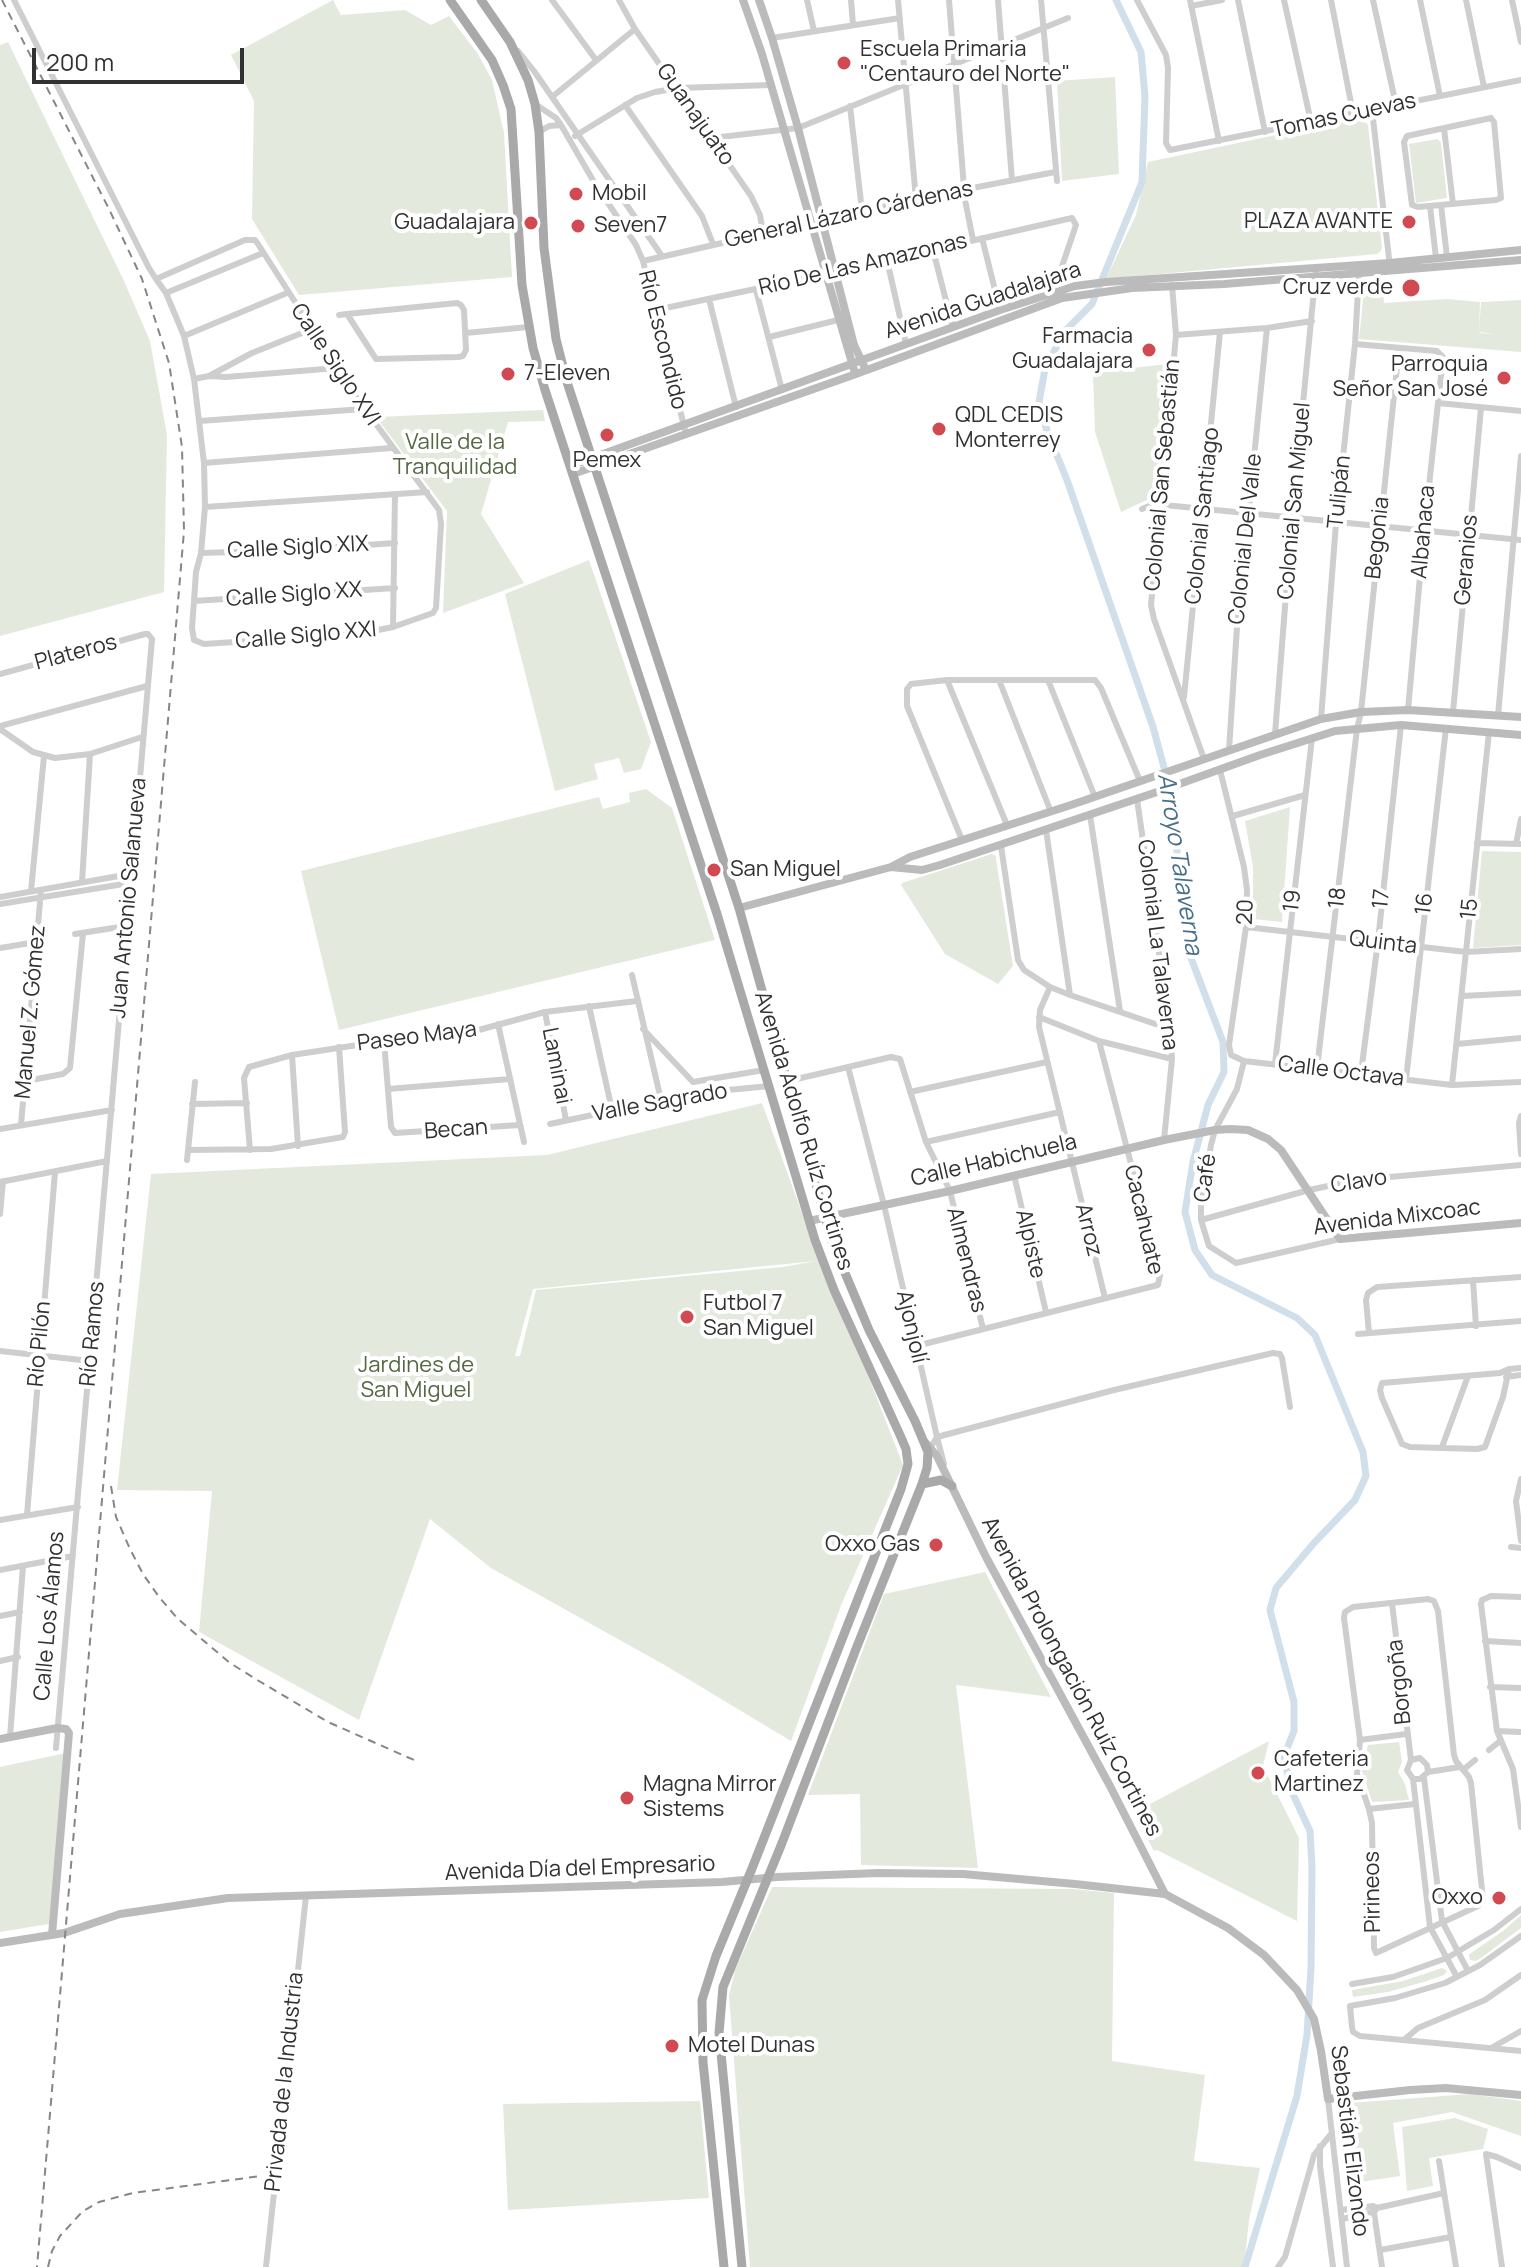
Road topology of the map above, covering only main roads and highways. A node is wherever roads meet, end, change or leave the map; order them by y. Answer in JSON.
{"nodes":[{"id":1,"x":450,"y":0,"type":"edge"},
{"id":2,"x":481,"y":0,"type":"edge"},
{"id":3,"x":922,"y":1484,"type":"junction"},
{"id":4,"x":952,"y":1486,"type":"road end"},
{"id":5,"x":724,"y":2267,"type":"edge"},
{"id":6,"x":742,"y":2267,"type":"edge"}],
"edges":[{"from":1,"to":5,"type":"main road","name":"Avenida Adolfo Ruíz Cortines"},
{"from":2,"to":3,"type":"main road","name":"Avenida Adolfo Ruíz Cortines"},
{"from":3,"to":4,"type":"main road"},
{"from":3,"to":6,"type":"main road"}]}
